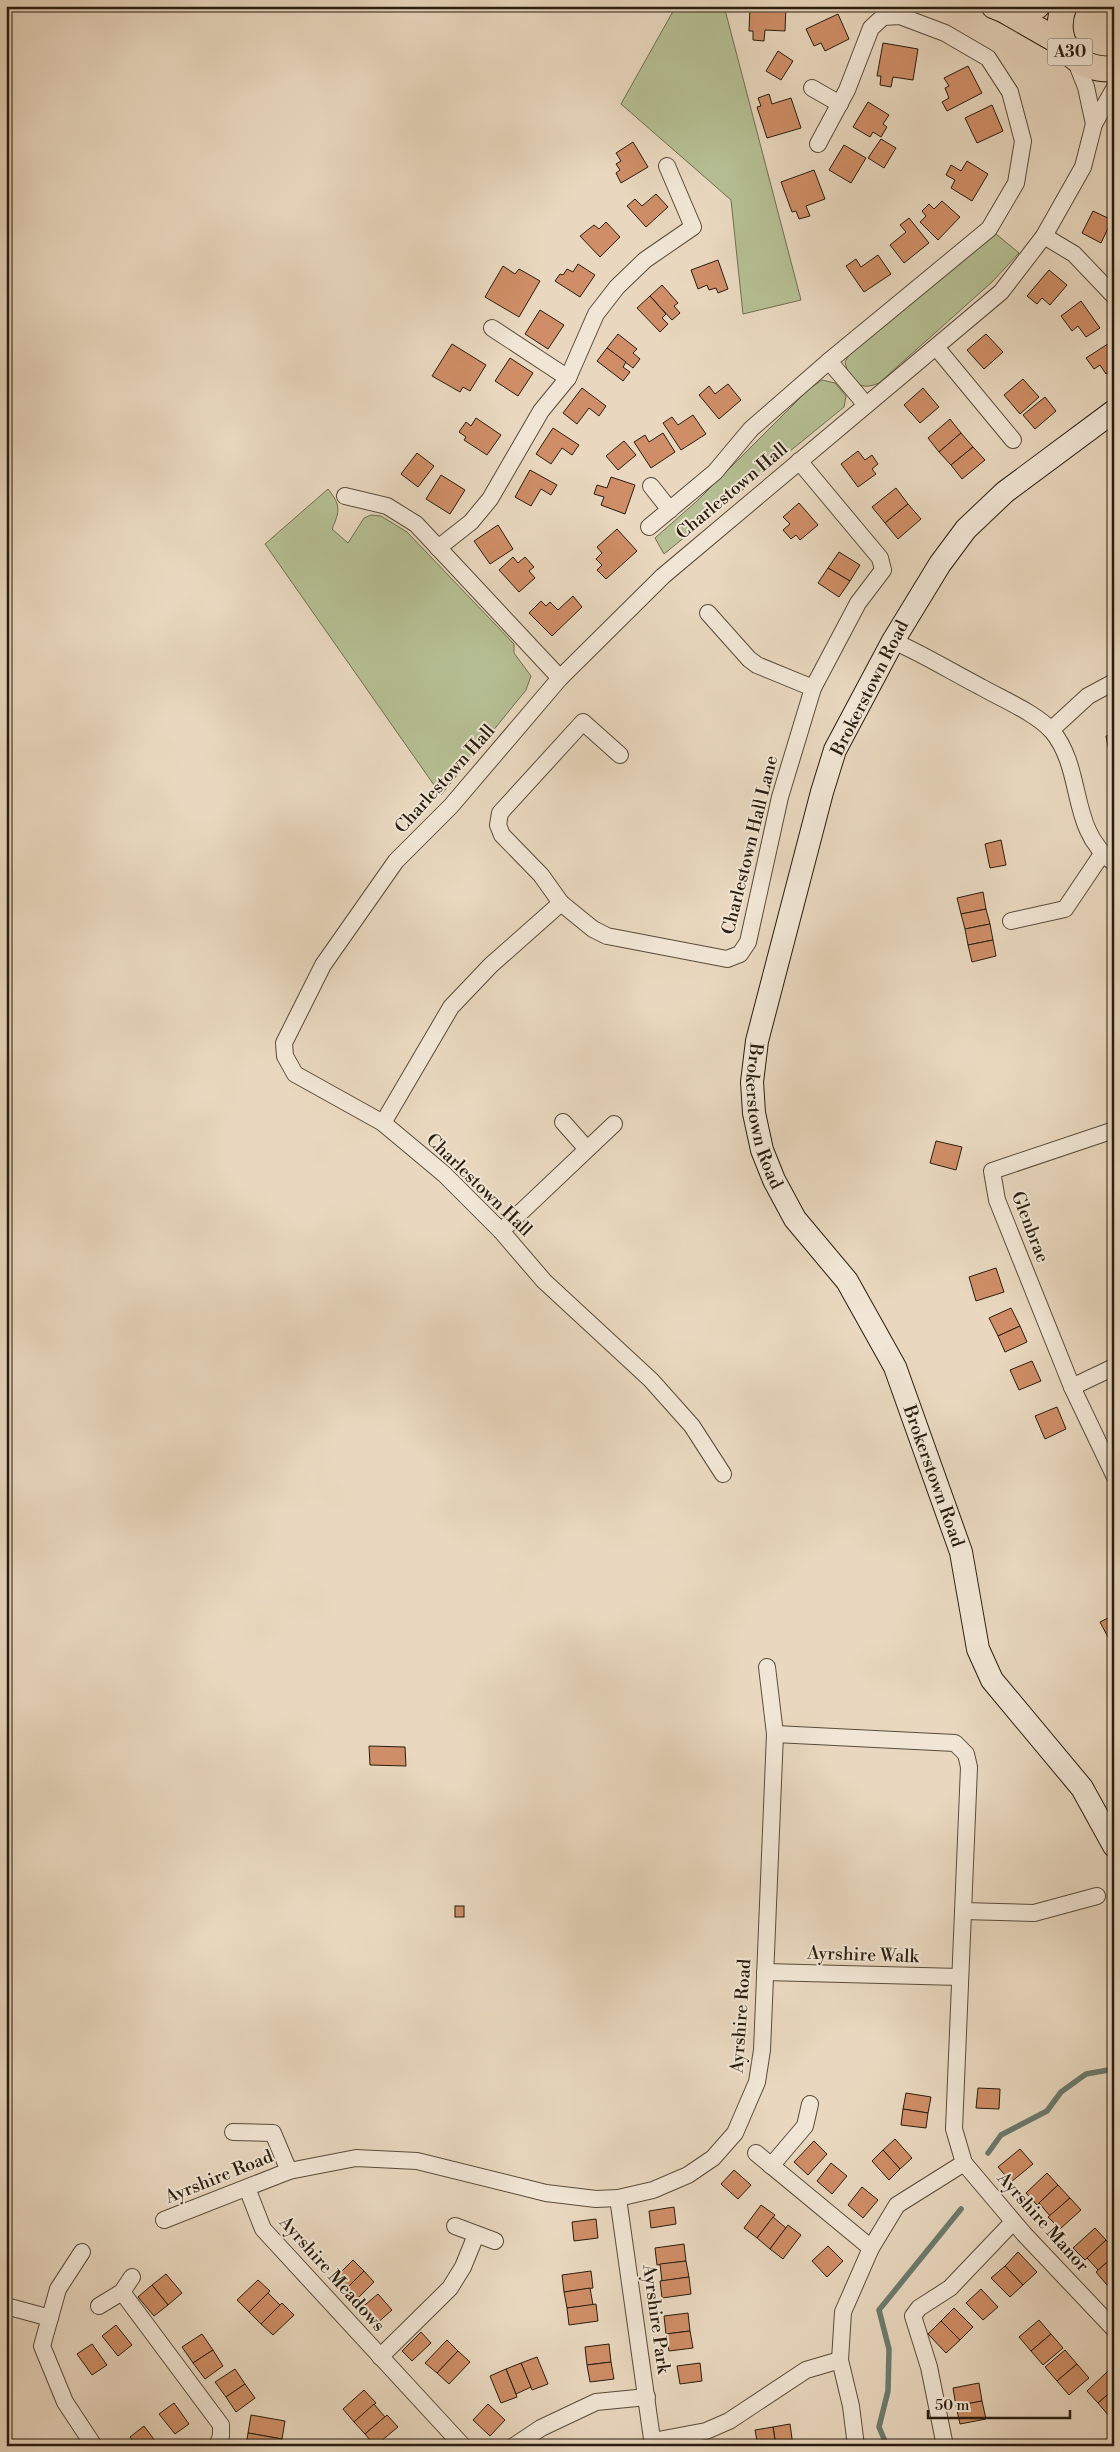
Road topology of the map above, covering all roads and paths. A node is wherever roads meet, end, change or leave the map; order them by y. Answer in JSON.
{"nodes":[{"id":1,"x":1037,"y":6,"type":"edge"},
{"id":2,"x":1064,"y":6,"type":"edge"},
{"id":3,"x":999,"y":8,"type":"edge"},
{"id":4,"x":1069,"y":51,"type":"junction"},
{"id":5,"x":1114,"y":69,"type":"edge"},
{"id":6,"x":812,"y":88,"type":"dead end"},
{"id":7,"x":1114,"y":89,"type":"edge"},
{"id":8,"x":840,"y":104,"type":"junction"},
{"id":9,"x":1094,"y":124,"type":"junction"},
{"id":10,"x":818,"y":144,"type":"dead end"},
{"id":11,"x":666,"y":166,"type":"dead end"},
{"id":12,"x":1044,"y":236,"type":"junction"},
{"id":13,"x":1114,"y":296,"type":"edge"},
{"id":14,"x":492,"y":328,"type":"dead end"},
{"id":15,"x":936,"y":347,"type":"junction"},
{"id":16,"x":829,"y":361,"type":"junction"},
{"id":17,"x":568,"y":378,"type":"junction"},
{"id":18,"x":866,"y":405,"type":"junction"},
{"id":19,"x":1114,"y":411,"type":"edge"},
{"id":20,"x":1013,"y":440,"type":"dead end"},
{"id":21,"x":799,"y":461,"type":"junction"},
{"id":22,"x":651,"y":486,"type":"dead end"},
{"id":23,"x":346,"y":496,"type":"dead end"},
{"id":24,"x":670,"y":510,"type":"junction"},
{"id":25,"x":649,"y":527,"type":"dead end"},
{"id":26,"x":438,"y":548,"type":"junction"},
{"id":27,"x":708,"y":613,"type":"dead end"},
{"id":28,"x":893,"y":640,"type":"junction"},
{"id":29,"x":560,"y":678,"type":"junction"},
{"id":30,"x":1114,"y":682,"type":"edge"},
{"id":31,"x":813,"y":688,"type":"junction"},
{"id":32,"x":1051,"y":730,"type":"junction"},
{"id":33,"x":620,"y":754,"type":"dead end"},
{"id":34,"x":1108,"y":858,"type":"edge"},
{"id":35,"x":561,"y":903,"type":"junction"},
{"id":36,"x":1011,"y":921,"type":"dead end"},
{"id":37,"x":563,"y":1122,"type":"dead end"},
{"id":38,"x":383,"y":1123,"type":"junction"},
{"id":39,"x":614,"y":1124,"type":"dead end"},
{"id":40,"x":1114,"y":1130,"type":"edge"},
{"id":41,"x":587,"y":1149,"type":"junction"},
{"id":42,"x":501,"y":1231,"type":"junction"},
{"id":43,"x":1114,"y":1367,"type":"edge"},
{"id":44,"x":1072,"y":1387,"type":"junction"},
{"id":45,"x":723,"y":1474,"type":"dead end"},
{"id":46,"x":1114,"y":1475,"type":"edge"},
{"id":47,"x":767,"y":1667,"type":"dead end"},
{"id":48,"x":775,"y":1734,"type":"junction"},
{"id":49,"x":1114,"y":1846,"type":"edge"},
{"id":50,"x":1097,"y":1896,"type":"dead end"},
{"id":51,"x":963,"y":1911,"type":"junction"},
{"id":52,"x":765,"y":1972,"type":"junction"},
{"id":53,"x":960,"y":1977,"type":"junction"},
{"id":54,"x":810,"y":2104,"type":"dead end"},
{"id":55,"x":233,"y":2132,"type":"dead end"},
{"id":56,"x":756,"y":2154,"type":"dead end"},
{"id":57,"x":964,"y":2163,"type":"junction"},
{"id":58,"x":771,"y":2166,"type":"junction"},
{"id":59,"x":289,"y":2171,"type":"junction"},
{"id":60,"x":247,"y":2188,"type":"junction"},
{"id":61,"x":618,"y":2198,"type":"junction"},
{"id":62,"x":164,"y":2220,"type":"dead end"},
{"id":63,"x":1013,"y":2222,"type":"junction"},
{"id":64,"x":455,"y":2226,"type":"dead end"},
{"id":65,"x":476,"y":2236,"type":"junction"},
{"id":66,"x":495,"y":2241,"type":"dead end"},
{"id":67,"x":871,"y":2248,"type":"junction"},
{"id":68,"x":82,"y":2252,"type":"dead end"},
{"id":69,"x":132,"y":2277,"type":"dead end"},
{"id":70,"x":122,"y":2292,"type":"junction"},
{"id":71,"x":6,"y":2306,"type":"edge"},
{"id":72,"x":99,"y":2306,"type":"dead end"},
{"id":73,"x":50,"y":2318,"type":"junction"},
{"id":74,"x":1114,"y":2329,"type":"edge"},
{"id":75,"x":380,"y":2357,"type":"junction"},
{"id":76,"x":840,"y":2360,"type":"junction"},
{"id":77,"x":647,"y":2397,"type":"junction"},
{"id":78,"x":653,"y":2443,"type":"edge"},
{"id":79,"x":94,"y":2446,"type":"edge"},
{"id":80,"x":217,"y":2446,"type":"edge"},
{"id":81,"x":462,"y":2446,"type":"edge"},
{"id":82,"x":514,"y":2446,"type":"edge"},
{"id":83,"x":856,"y":2446,"type":"edge"},
{"id":84,"x":945,"y":2446,"type":"edge"}],
"edges":[{"from":1,"to":3,"type":"main road","number":"A30"},
{"from":2,"to":4,"type":"main road","number":"A30"},
{"from":3,"to":4,"type":"main road","number":"A30"},
{"from":4,"to":5,"type":"main road","number":"A30"},
{"from":4,"to":9,"type":"street","name":"Charlestown Hall"},
{"from":6,"to":8,"type":"street"},
{"from":7,"to":9,"type":"street","name":"Charlestown Hall"},
{"from":8,"to":10,"type":"street"},
{"from":8,"to":16,"type":"street"},
{"from":9,"to":12,"type":"street","name":"Charlestown Hall"},
{"from":11,"to":17,"type":"street"},
{"from":12,"to":13,"type":"street"},
{"from":12,"to":15,"type":"street","name":"Charlestown Hall"},
{"from":14,"to":17,"type":"street"},
{"from":15,"to":18,"type":"street","name":"Charlestown Hall"},
{"from":15,"to":20,"type":"street"},
{"from":16,"to":18,"type":"street"},
{"from":16,"to":24,"type":"street"},
{"from":17,"to":26,"type":"street"},
{"from":18,"to":21,"type":"street","name":"Charlestown Hall"},
{"from":19,"to":28,"type":"street","name":"Brokerstown Road"},
{"from":21,"to":29,"type":"street","name":"Charlestown Hall"},
{"from":21,"to":31,"type":"street","name":"Charlestown Hall Lane"},
{"from":22,"to":24,"type":"street"},
{"from":23,"to":26,"type":"street"},
{"from":24,"to":25,"type":"street"},
{"from":26,"to":29,"type":"street"},
{"from":27,"to":31,"type":"street"},
{"from":28,"to":32,"type":"street"},
{"from":28,"to":49,"type":"street","name":"Brokerstown Road"},
{"from":29,"to":38,"type":"street","name":"Charlestown Hall"},
{"from":30,"to":32,"type":"street"},
{"from":31,"to":35,"type":"street","name":"Charlestown Hall Lane"},
{"from":32,"to":34,"type":"street"},
{"from":33,"to":35,"type":"street","name":"Charlestown Hall Lane"},
{"from":34,"to":36,"type":"street"},
{"from":35,"to":38,"type":"street"},
{"from":37,"to":41,"type":"street"},
{"from":38,"to":42,"type":"street","name":"Charlestown Hall"},
{"from":39,"to":41,"type":"street"},
{"from":40,"to":44,"type":"street","name":"Glenbrae"},
{"from":41,"to":42,"type":"street"},
{"from":42,"to":45,"type":"street","name":"Charlestown Hall"},
{"from":43,"to":44,"type":"street"},
{"from":44,"to":46,"type":"street","name":"Glenbrae"},
{"from":47,"to":48,"type":"street","name":"Ayrshire Road"},
{"from":48,"to":51,"type":"street"},
{"from":48,"to":52,"type":"street","name":"Ayrshire Road"},
{"from":50,"to":51,"type":"street"},
{"from":51,"to":53,"type":"street"},
{"from":52,"to":53,"type":"street","name":"Ayrshire Walk"},
{"from":52,"to":61,"type":"street","name":"Ayrshire Road"},
{"from":53,"to":57,"type":"street"},
{"from":54,"to":58,"type":"street"},
{"from":55,"to":59,"type":"street","name":"Ayrshire Road"},
{"from":56,"to":58,"type":"street"},
{"from":57,"to":63,"type":"street","name":"Ayrshire Manor"},
{"from":57,"to":67,"type":"street"},
{"from":58,"to":67,"type":"street"},
{"from":59,"to":60,"type":"street","name":"Ayrshire Road"},
{"from":59,"to":61,"type":"street","name":"Ayrshire Road"},
{"from":60,"to":62,"type":"street","name":"Ayrshire Road"},
{"from":60,"to":75,"type":"street","name":"Ayrshire Meadows"},
{"from":61,"to":77,"type":"street","name":"Ayrshire Park"},
{"from":63,"to":74,"type":"street","name":"Ayrshire Manor"},
{"from":63,"to":84,"type":"street"},
{"from":64,"to":65,"type":"street"},
{"from":65,"to":66,"type":"street"},
{"from":65,"to":75,"type":"street","name":"Ayrshire Meadows"},
{"from":67,"to":76,"type":"street"},
{"from":68,"to":73,"type":"street"},
{"from":69,"to":70,"type":"street"},
{"from":70,"to":72,"type":"street"},
{"from":70,"to":80,"type":"street"},
{"from":71,"to":73,"type":"street"},
{"from":73,"to":79,"type":"street"},
{"from":75,"to":81,"type":"street","name":"Ayrshire Meadows"},
{"from":76,"to":78,"type":"street"},
{"from":76,"to":83,"type":"street"},
{"from":77,"to":78,"type":"street","name":"Ayrshire Park"},
{"from":77,"to":82,"type":"street"}]}
